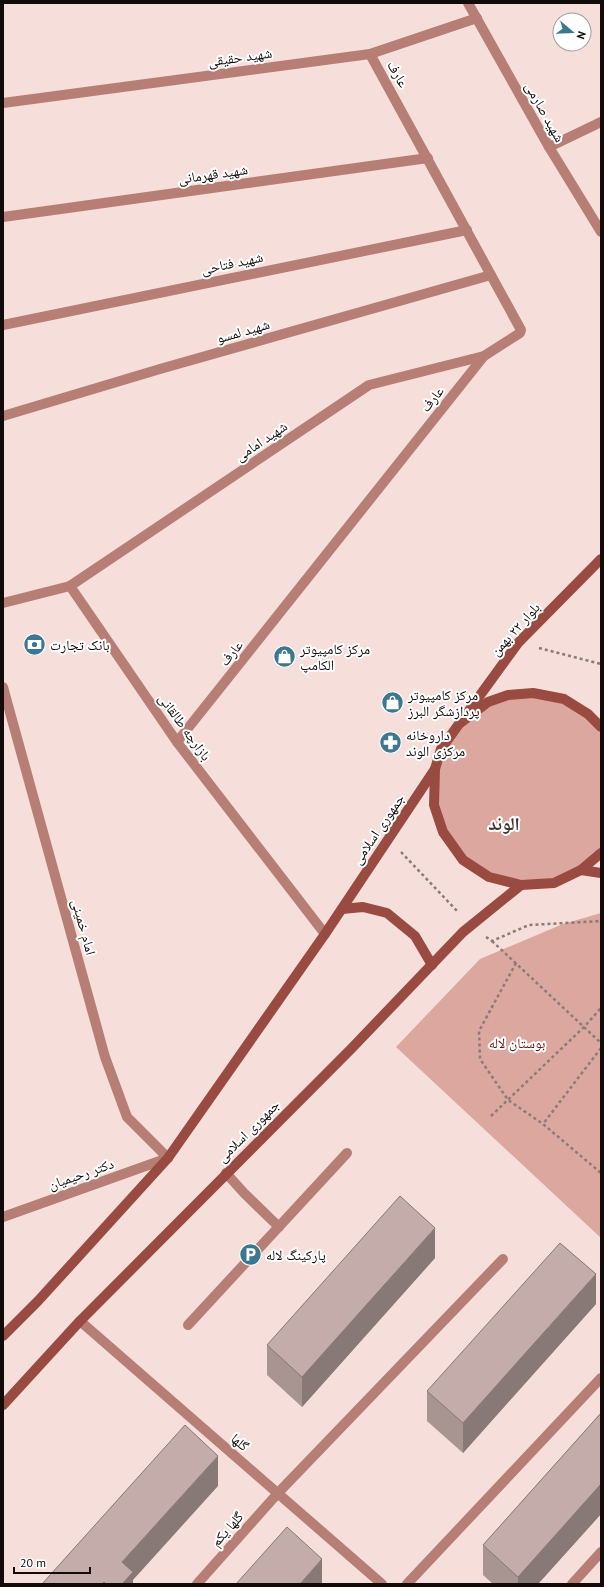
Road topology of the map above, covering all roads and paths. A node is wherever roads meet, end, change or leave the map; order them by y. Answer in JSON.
{"nodes":[{"id":1,"x":468,"y":3,"type":"edge"},
{"id":2,"x":477,"y":18,"type":"junction"},
{"id":3,"x":370,"y":54,"type":"junction"},
{"id":4,"x":3,"y":103,"type":"edge"},
{"id":5,"x":601,"y":122,"type":"edge"},
{"id":6,"x":549,"y":147,"type":"junction"},
{"id":7,"x":428,"y":158,"type":"junction"},
{"id":8,"x":3,"y":217,"type":"edge"},
{"id":9,"x":597,"y":218,"type":"edge"},
{"id":10,"x":467,"y":230,"type":"junction"},
{"id":11,"x":601,"y":232,"type":"edge"},
{"id":12,"x":491,"y":275,"type":"junction"},
{"id":13,"x":3,"y":325,"type":"edge"},
{"id":14,"x":484,"y":356,"type":"junction"},
{"id":15,"x":3,"y":416,"type":"edge"},
{"id":16,"x":601,"y":559,"type":"edge"},
{"id":17,"x":70,"y":586,"type":"junction"},
{"id":18,"x":3,"y":603,"type":"edge"},
{"id":19,"x":518,"y":643,"type":"junction"},
{"id":20,"x":601,"y":664,"type":"edge"},
{"id":21,"x":3,"y":687,"type":"edge"},
{"id":22,"x":459,"y":724,"type":"junction"},
{"id":23,"x":601,"y":727,"type":"edge"},
{"id":24,"x":177,"y":742,"type":"junction"},
{"id":25,"x":435,"y":769,"type":"junction"},
{"id":26,"x":601,"y":853,"type":"edge"},
{"id":27,"x":581,"y":870,"type":"junction"},
{"id":28,"x":601,"y":872,"type":"edge"},
{"id":29,"x":521,"y":885,"type":"junction"},
{"id":30,"x":342,"y":909,"type":"junction"},
{"id":31,"x":325,"y":934,"type":"junction"},
{"id":32,"x":492,"y":941,"type":"dead end"},
{"id":33,"x":516,"y":963,"type":"junction"},
{"id":34,"x":432,"y":965,"type":"junction"},
{"id":35,"x":601,"y":1008,"type":"edge"},
{"id":36,"x":584,"y":1027,"type":"junction"},
{"id":37,"x":601,"y":1043,"type":"edge"},
{"id":38,"x":601,"y":1048,"type":"edge"},
{"id":39,"x":508,"y":1100,"type":"junction"},
{"id":40,"x":491,"y":1116,"type":"dead end"},
{"id":41,"x":543,"y":1124,"type":"junction"},
{"id":42,"x":347,"y":1154,"type":"dead end"},
{"id":43,"x":168,"y":1158,"type":"junction"},
{"id":44,"x":226,"y":1173,"type":"junction"},
{"id":45,"x":601,"y":1173,"type":"edge"},
{"id":46,"x":3,"y":1217,"type":"edge"},
{"id":47,"x":279,"y":1227,"type":"junction"},
{"id":48,"x":504,"y":1259,"type":"dead end"},
{"id":49,"x":80,"y":1321,"type":"junction"},
{"id":50,"x":188,"y":1325,"type":"dead end"},
{"id":51,"x":3,"y":1336,"type":"edge"},
{"id":52,"x":601,"y":1378,"type":"edge"},
{"id":53,"x":3,"y":1404,"type":"edge"},
{"id":54,"x":278,"y":1493,"type":"junction"},
{"id":55,"x":601,"y":1552,"type":"edge"},
{"id":56,"x":197,"y":1584,"type":"edge"},
{"id":57,"x":382,"y":1584,"type":"edge"},
{"id":58,"x":406,"y":1584,"type":"edge"},
{"id":59,"x":572,"y":1584,"type":"edge"}],
"edges":[{"from":1,"to":2,"type":"street","name":"شهید صارمی"},
{"from":2,"to":3,"type":"street","name":"شهید حقیقی"},
{"from":2,"to":6,"type":"street","name":"شهید صارمی"},
{"from":3,"to":4,"type":"street","name":"شهید حقیقی"},
{"from":3,"to":7,"type":"street","name":"عارف"},
{"from":5,"to":6,"type":"street"},
{"from":6,"to":9,"type":"street","name":"شهید صارمی"},
{"from":7,"to":8,"type":"street","name":"شهید قهرمانی"},
{"from":7,"to":10,"type":"street","name":"عارف"},
{"from":9,"to":11,"type":"street","name":"شهید صارمی"},
{"from":10,"to":12,"type":"street","name":"عارف"},
{"from":10,"to":13,"type":"street","name":"شهید فتاحی"},
{"from":12,"to":14,"type":"street","name":"عارف"},
{"from":12,"to":15,"type":"street","name":"شهید لمسو"},
{"from":14,"to":17,"type":"street","name":"شهید امامی"},
{"from":14,"to":24,"type":"street","name":"عارف"},
{"from":16,"to":19,"type":"main road","name":"بلوار ۲۲ بهمن"},
{"from":17,"to":18,"type":"street"},
{"from":17,"to":24,"type":"street","name":"بازارچه طالقانی"},
{"from":19,"to":20,"type":"path"},
{"from":19,"to":22,"type":"main road","name":"بلوار ۲۲ بهمن"},
{"from":21,"to":43,"type":"street","name":"امام خمینی"},
{"from":22,"to":23,"type":"main road"},
{"from":22,"to":25,"type":"main road","name":"بلوار ۲۲ بهمن"},
{"from":24,"to":31,"type":"street","name":"بازارچه طالقانی"},
{"from":25,"to":29,"type":"main road"},
{"from":25,"to":30,"type":"main road","name":"جمهوری اسلامی"},
{"from":26,"to":27,"type":"main road"},
{"from":27,"to":28,"type":"main road"},
{"from":27,"to":29,"type":"main road"},
{"from":29,"to":34,"type":"main road","name":"جمهوری اسلامی"},
{"from":30,"to":31,"type":"main road","name":"جمهوری اسلامی"},
{"from":30,"to":34,"type":"main road"},
{"from":31,"to":43,"type":"main road","name":"جمهوری اسلامی"},
{"from":32,"to":33,"type":"path"},
{"from":33,"to":36,"type":"path"},
{"from":33,"to":39,"type":"path"},
{"from":34,"to":44,"type":"main road","name":"جمهوری اسلامی"},
{"from":35,"to":36,"type":"path"},
{"from":36,"to":37,"type":"path"},
{"from":36,"to":39,"type":"path"},
{"from":38,"to":41,"type":"path"},
{"from":39,"to":40,"type":"path"},
{"from":39,"to":41,"type":"path"},
{"from":41,"to":45,"type":"path"},
{"from":42,"to":47,"type":"street"},
{"from":43,"to":46,"type":"street","name":"دکتر رحیمیان"},
{"from":43,"to":51,"type":"main road","name":"جمهوری اسلامی"},
{"from":44,"to":47,"type":"street"},
{"from":44,"to":49,"type":"main road","name":"جمهوری اسلامی"},
{"from":47,"to":50,"type":"street"},
{"from":48,"to":54,"type":"street","name":"گلها یکم"},
{"from":49,"to":53,"type":"main road","name":"جمهوری اسلامی"},
{"from":49,"to":54,"type":"street","name":"گلها"},
{"from":52,"to":58,"type":"street"},
{"from":54,"to":56,"type":"street","name":"گلها یکم"},
{"from":54,"to":57,"type":"street","name":"گلها"},
{"from":55,"to":59,"type":"street"}]}
